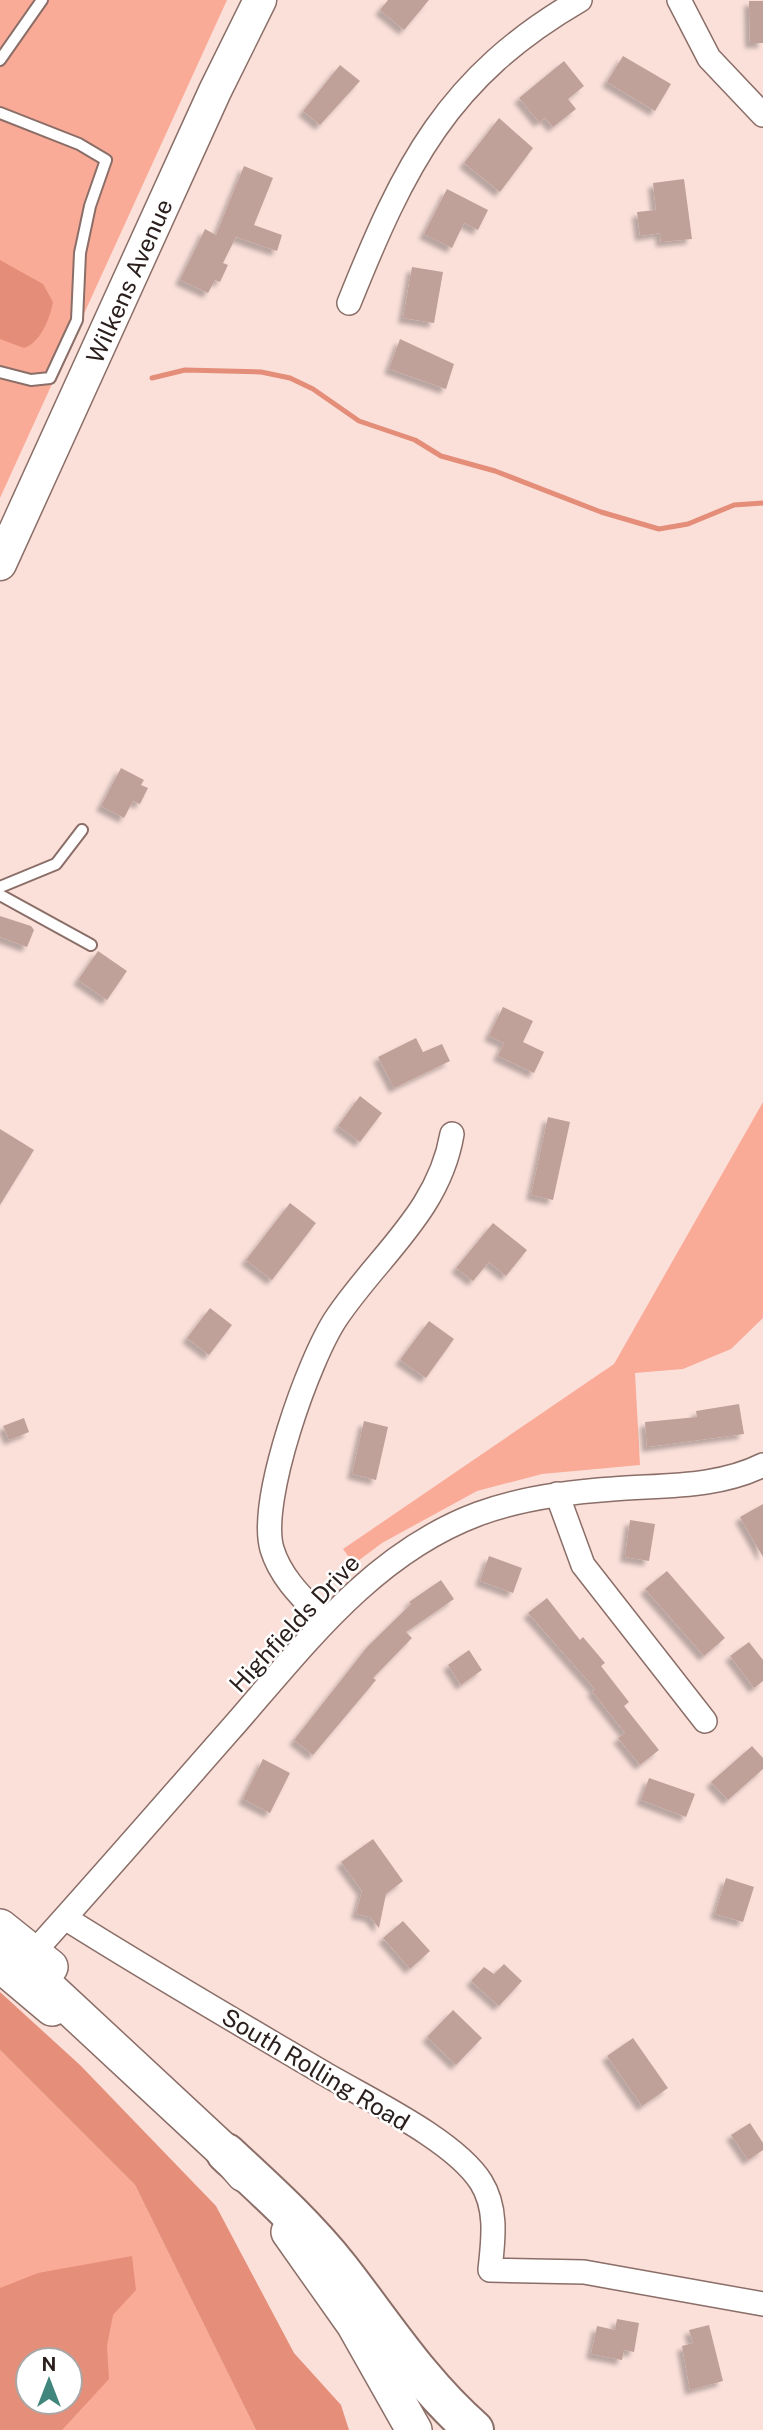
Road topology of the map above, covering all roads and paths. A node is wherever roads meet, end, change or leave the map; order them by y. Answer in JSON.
{"nodes":[{"id":1,"x":42,"y":0,"type":"edge"},
{"id":2,"x":260,"y":0,"type":"edge"},
{"id":3,"x":580,"y":0,"type":"edge"},
{"id":4,"x":679,"y":0,"type":"edge"},
{"id":5,"x":0,"y":60,"type":"edge"},
{"id":6,"x":0,"y":113,"type":"edge"},
{"id":7,"x":763,"y":115,"type":"edge"},
{"id":8,"x":349,"y":303,"type":"dead end"},
{"id":9,"x":0,"y":372,"type":"edge"},
{"id":10,"x":0,"y":564,"type":"edge"},
{"id":11,"x":82,"y":830,"type":"dead end"},
{"id":12,"x":0,"y":887,"type":"edge"},
{"id":13,"x":0,"y":895,"type":"edge"},
{"id":14,"x":91,"y":945,"type":"dead end"},
{"id":15,"x":452,"y":1134,"type":"dead end"},
{"id":16,"x":763,"y":1465,"type":"edge"},
{"id":17,"x":557,"y":1494,"type":"junction"},
{"id":18,"x":325,"y":1621,"type":"junction"},
{"id":19,"x":705,"y":1721,"type":"dead end"},
{"id":20,"x":65,"y":1918,"type":"junction"},
{"id":21,"x":0,"y":1927,"type":"edge"},
{"id":22,"x":0,"y":1945,"type":"edge"},
{"id":23,"x":34,"y":1952,"type":"junction"},
{"id":24,"x":0,"y":1964,"type":"edge"},
{"id":25,"x":226,"y":2153,"type":"junction"},
{"id":26,"x":763,"y":2304,"type":"edge"},
{"id":27,"x":414,"y":2430,"type":"edge"},
{"id":28,"x":474,"y":2430,"type":"edge"}],
"edges":[{"from":1,"to":5,"type":"lane"},
{"from":2,"to":10,"type":"main road","name":"Wilkens Avenue"},
{"from":3,"to":8,"type":"street"},
{"from":4,"to":7,"type":"street"},
{"from":6,"to":9,"type":"lane"},
{"from":11,"to":12,"type":"lane"},
{"from":13,"to":14,"type":"lane"},
{"from":15,"to":18,"type":"street"},
{"from":16,"to":17,"type":"street","name":"Highfields Drive"},
{"from":17,"to":18,"type":"street","name":"Highfields Drive"},
{"from":17,"to":19,"type":"street"},
{"from":18,"to":20,"type":"street","name":"Highfields Drive"},
{"from":20,"to":23,"type":"street","name":"Highfields Drive"},
{"from":20,"to":26,"type":"street","name":"South Rolling Road"},
{"from":21,"to":23,"type":"main road"},
{"from":22,"to":23,"type":"main road"},
{"from":23,"to":25,"type":"main road"},
{"from":24,"to":25,"type":"main road"},
{"from":25,"to":27,"type":"main road"},
{"from":25,"to":28,"type":"highway"}]}
